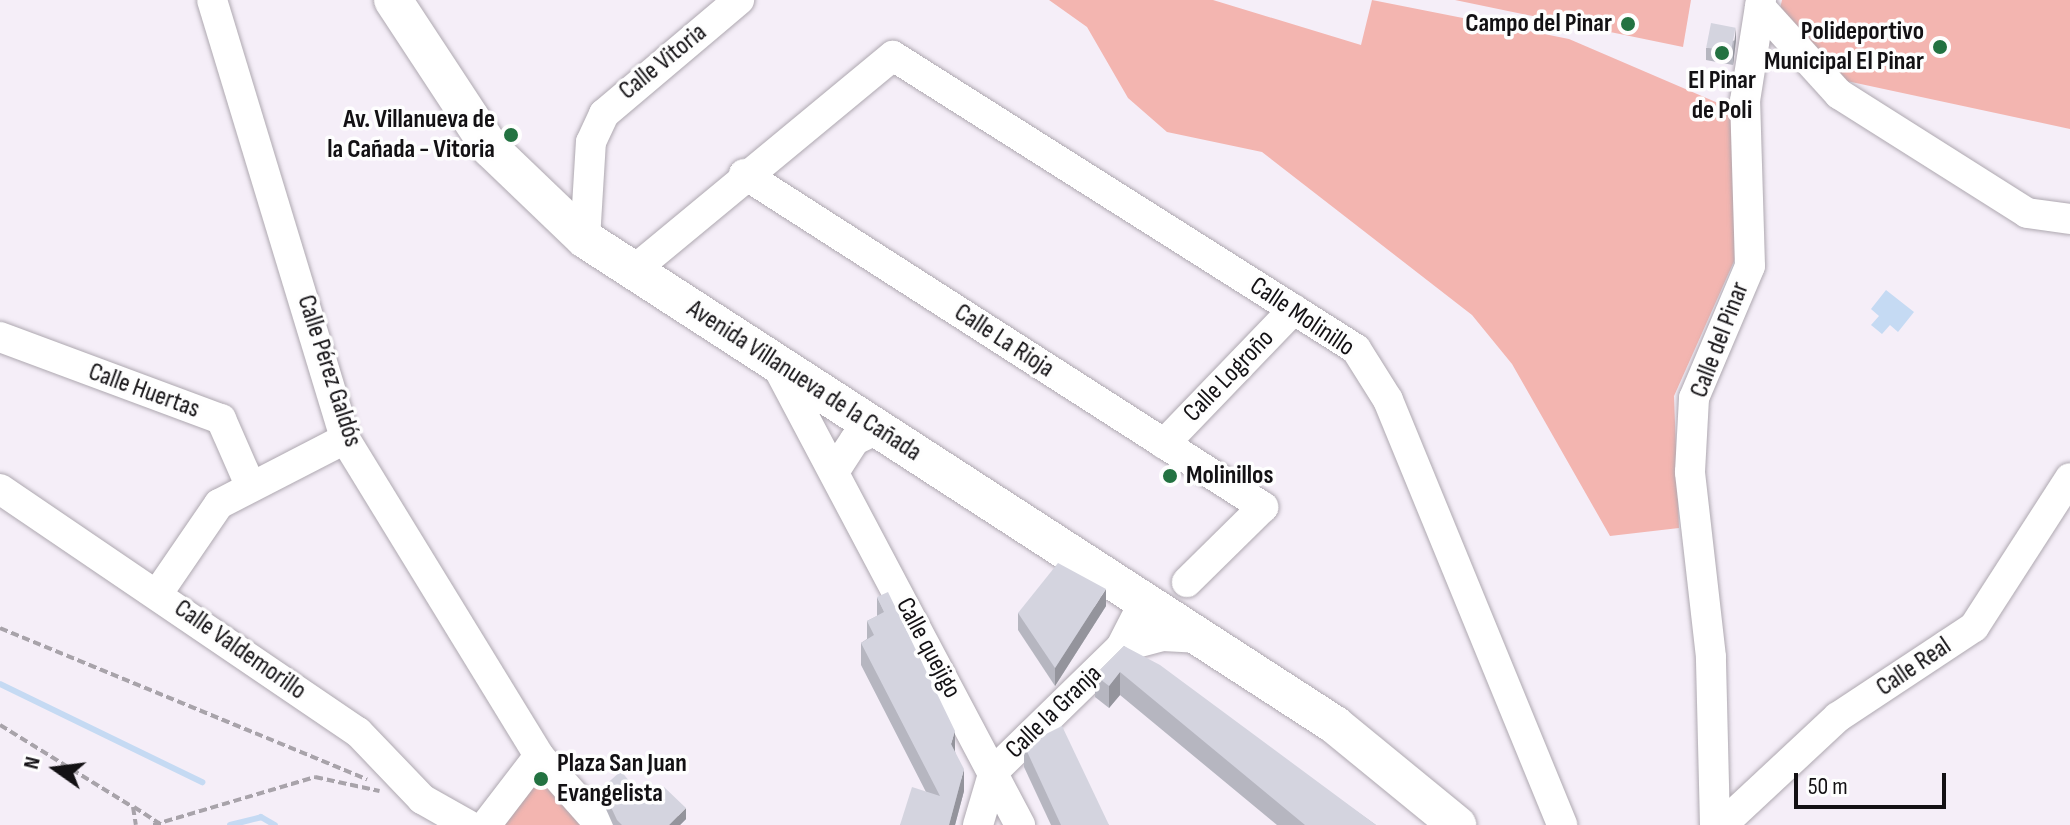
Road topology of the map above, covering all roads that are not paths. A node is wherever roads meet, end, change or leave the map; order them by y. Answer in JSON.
{"nodes":[{"id":1,"x":212,"y":0,"type":"edge"},
{"id":2,"x":393,"y":0,"type":"edge"},
{"id":3,"x":739,"y":0,"type":"edge"},
{"id":4,"x":1760,"y":3,"type":"edge"},
{"id":5,"x":588,"y":174,"type":"junction"},
{"id":6,"x":744,"y":174,"type":"junction"},
{"id":7,"x":552,"y":213,"type":"junction"},
{"id":8,"x":2070,"y":219,"type":"edge"},
{"id":9,"x":585,"y":239,"type":"junction"},
{"id":10,"x":634,"y":270,"type":"junction"},
{"id":11,"x":1294,"y":309,"type":"junction"},
{"id":12,"x":0,"y":337,"type":"edge"},
{"id":13,"x":775,"y":362,"type":"junction"},
{"id":14,"x":878,"y":429,"type":"junction"},
{"id":15,"x":345,"y":439,"type":"junction"},
{"id":16,"x":1164,"y":444,"type":"junction"},
{"id":17,"x":834,"y":472,"type":"junction"},
{"id":18,"x":2070,"y":478,"type":"edge"},
{"id":19,"x":250,"y":485,"type":"junction"},
{"id":20,"x":0,"y":489,"type":"edge"},
{"id":21,"x":1187,"y":582,"type":"dead end"},
{"id":22,"x":158,"y":593,"type":"junction"},
{"id":23,"x":1144,"y":602,"type":"junction"},
{"id":24,"x":1201,"y":638,"type":"junction"},
{"id":25,"x":1121,"y":647,"type":"junction"},
{"id":26,"x":1281,"y":692,"type":"junction"},
{"id":27,"x":539,"y":756,"type":"junction"},
{"id":28,"x":994,"y":771,"type":"junction"},
{"id":29,"x":468,"y":825,"type":"edge"},
{"id":30,"x":486,"y":825,"type":"edge"},
{"id":31,"x":600,"y":825,"type":"edge"},
{"id":32,"x":978,"y":825,"type":"edge"},
{"id":33,"x":1020,"y":825,"type":"edge"},
{"id":34,"x":1429,"y":825,"type":"edge"},
{"id":35,"x":1457,"y":825,"type":"edge"},
{"id":36,"x":1562,"y":825,"type":"edge"},
{"id":37,"x":1715,"y":825,"type":"edge"},
{"id":38,"x":1722,"y":825,"type":"edge"}],
"edges":[{"from":1,"to":15,"type":"street","name":"Calle Pérez Galdós"},
{"from":2,"to":7,"type":"main road","name":"Avenida Villanueva de la Cañada"},
{"from":3,"to":5,"type":"street","name":"Calle Vitoria"},
{"from":4,"to":8,"type":"street"},
{"from":4,"to":37,"type":"street","name":"Calle del Pinar"},
{"from":5,"to":7,"type":"street"},
{"from":5,"to":9,"type":"street","name":"Calle Vitoria"},
{"from":6,"to":10,"type":"street"},
{"from":6,"to":11,"type":"street","name":"Calle Molinillo"},
{"from":6,"to":16,"type":"street","name":"Calle La Rioja"},
{"from":7,"to":9,"type":"main road","name":"Avenida Villanueva de la Cañada"},
{"from":9,"to":10,"type":"main road","name":"Avenida Villanueva de la Cañada"},
{"from":10,"to":13,"type":"main road","name":"Avenida Villanueva de la Cañada"},
{"from":11,"to":16,"type":"street","name":"Calle Logroño"},
{"from":11,"to":36,"type":"street","name":"Calle Molinillo"},
{"from":12,"to":19,"type":"street","name":"Calle Huertas"},
{"from":13,"to":14,"type":"main road","name":"Avenida Villanueva de la Cañada"},
{"from":13,"to":17,"type":"street","name":"Calle quejigo"},
{"from":14,"to":17,"type":"street"},
{"from":14,"to":23,"type":"main road","name":"Avenida Villanueva de la Cañada"},
{"from":15,"to":19,"type":"street"},
{"from":15,"to":27,"type":"street","name":"Calle Pérez Galdós"},
{"from":16,"to":21,"type":"street","name":"Calle La Rioja"},
{"from":17,"to":28,"type":"street","name":"Calle quejigo"},
{"from":18,"to":38,"type":"street","name":"Calle Real"},
{"from":19,"to":22,"type":"street"},
{"from":20,"to":22,"type":"street","name":"Calle Valdemorillo"},
{"from":22,"to":29,"type":"street","name":"Calle Valdemorillo"},
{"from":23,"to":24,"type":"main road","name":"Avenida Villanueva de la Cañada"},
{"from":23,"to":25,"type":"street","name":"Calle la Granja"},
{"from":24,"to":25,"type":"street","name":"Calle la Granja"},
{"from":24,"to":26,"type":"main road","name":"Avenida Villanueva de la Cañada"},
{"from":25,"to":28,"type":"street","name":"Calle la Granja"},
{"from":26,"to":34,"type":"main road","name":"Avenida Villanueva de la Cañada"},
{"from":26,"to":35,"type":"main road","name":"Avenida Villanueva de la Cañada"},
{"from":27,"to":30,"type":"street"},
{"from":27,"to":31,"type":"street","name":"Calle Pérez Galdós"},
{"from":28,"to":32,"type":"street","name":"Calle la Granja"},
{"from":28,"to":33,"type":"street","name":"Calle quejigo"}]}
